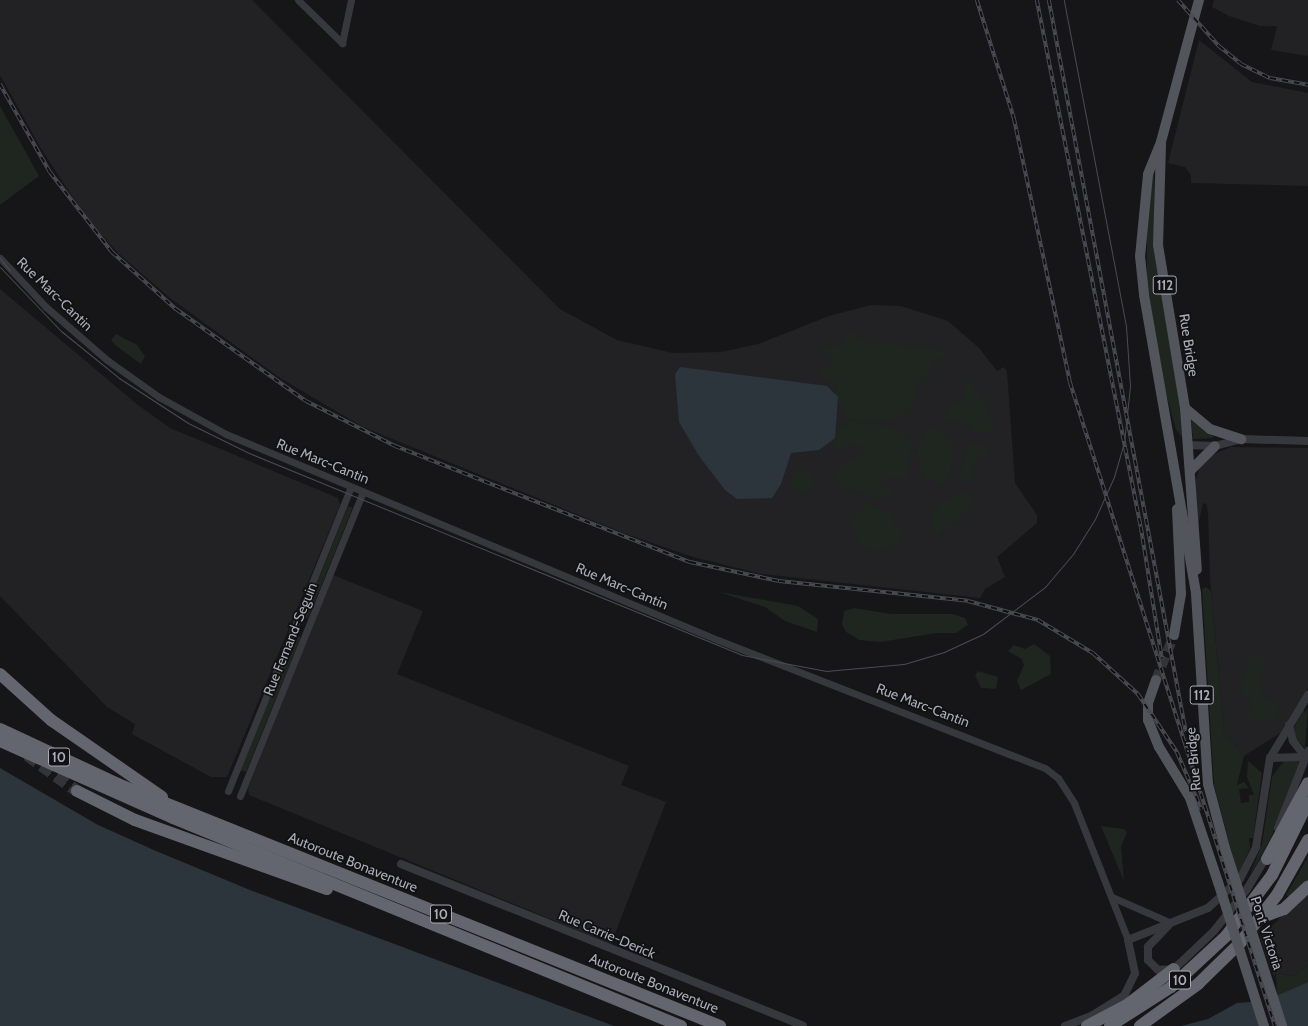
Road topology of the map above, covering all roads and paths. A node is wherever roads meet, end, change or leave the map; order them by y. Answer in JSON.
{"nodes":[{"id":1,"x":298,"y":0,"type":"edge"},
{"id":2,"x":351,"y":0,"type":"edge"},
{"id":3,"x":1200,"y":0,"type":"edge"},
{"id":4,"x":1161,"y":142,"type":"junction"},
{"id":5,"x":0,"y":258,"type":"edge"},
{"id":6,"x":1185,"y":408,"type":"junction"},
{"id":7,"x":1240,"y":439,"type":"junction"},
{"id":8,"x":1169,"y":440,"type":"junction"},
{"id":9,"x":1308,"y":441,"type":"edge"},
{"id":10,"x":1188,"y":445,"type":"junction"},
{"id":11,"x":1215,"y":446,"type":"junction"},
{"id":12,"x":1190,"y":476,"type":"junction"},
{"id":13,"x":351,"y":487,"type":"junction"},
{"id":14,"x":363,"y":492,"type":"junction"},
{"id":15,"x":1187,"y":534,"type":"junction"},
{"id":16,"x":1184,"y":564,"type":"junction"},
{"id":17,"x":1196,"y":594,"type":"junction"},
{"id":18,"x":1175,"y":638,"type":"tunnel mouth"},
{"id":19,"x":0,"y":674,"type":"edge"},
{"id":20,"x":1157,"y":683,"type":"tunnel mouth"},
{"id":21,"x":1308,"y":695,"type":"edge"},
{"id":22,"x":1289,"y":725,"type":"junction"},
{"id":23,"x":0,"y":729,"type":"edge"},
{"id":24,"x":0,"y":741,"type":"edge"},
{"id":25,"x":1306,"y":754,"type":"edge"},
{"id":26,"x":1270,"y":758,"type":"junction"},
{"id":27,"x":1308,"y":783,"type":"edge"},
{"id":28,"x":77,"y":791,"type":"tunnel mouth"},
{"id":29,"x":228,"y":791,"type":"dead end"},
{"id":30,"x":240,"y":796,"type":"dead end"},
{"id":31,"x":1308,"y":802,"type":"edge"},
{"id":32,"x":176,"y":807,"type":"junction"},
{"id":33,"x":1308,"y":840,"type":"edge"},
{"id":34,"x":1225,"y":848,"type":"joint"},
{"id":35,"x":1267,"y":859,"type":"junction"},
{"id":36,"x":401,"y":864,"type":"dead end"},
{"id":37,"x":1308,"y":887,"type":"edge"},
{"id":38,"x":1112,"y":897,"type":"junction"},
{"id":39,"x":370,"y":900,"type":"junction"},
{"id":40,"x":1262,"y":917,"type":"junction"},
{"id":41,"x":1171,"y":923,"type":"junction"},
{"id":42,"x":1128,"y":940,"type":"junction"},
{"id":43,"x":1174,"y":969,"type":"junction"},
{"id":44,"x":681,"y":1026,"type":"edge"},
{"id":45,"x":720,"y":1026,"type":"edge"},
{"id":46,"x":803,"y":1026,"type":"edge"},
{"id":47,"x":1065,"y":1026,"type":"edge"},
{"id":48,"x":1087,"y":1026,"type":"edge"},
{"id":49,"x":1110,"y":1026,"type":"edge"},
{"id":50,"x":1140,"y":1026,"type":"edge"},
{"id":51,"x":1264,"y":1026,"type":"edge"},
{"id":52,"x":1282,"y":1026,"type":"edge"}],
"edges":[{"from":1,"to":2,"type":"street"},
{"from":3,"to":4,"type":"main road","name":"Rue Bridge","number":"112"},
{"from":4,"to":6,"type":"main road","name":"Rue Bridge","number":"112"},
{"from":4,"to":8,"type":"main road","name":"Rue Bridge","number":"112"},
{"from":5,"to":13,"type":"street","name":"Rue Marc-Cantin"},
{"from":6,"to":7,"type":"main road"},
{"from":6,"to":10,"type":"main road","name":"Rue Bridge","number":"112"},
{"from":7,"to":9,"type":"street"},
{"from":7,"to":11,"type":"street"},
{"from":8,"to":10,"type":"main road"},
{"from":8,"to":15,"type":"main road","name":"Rue Bridge","number":"112"},
{"from":8,"to":16,"type":"main road","name":"Rue Bridge","number":"112"},
{"from":10,"to":11,"type":"street"},
{"from":10,"to":12,"type":"main road","name":"Rue Bridge","number":"112"},
{"from":11,"to":12,"type":"main road"},
{"from":12,"to":15,"type":"main road","name":"Rue Bridge","number":"112"},
{"from":12,"to":17,"type":"main road","name":"Rue Bridge","number":"112"},
{"from":13,"to":14,"type":"street","name":"Rue Marc-Cantin"},
{"from":13,"to":29,"type":"street","name":"Rue Fernand-Seguin"},
{"from":14,"to":30,"type":"street","name":"Rue Fernand-Seguin"},
{"from":14,"to":38,"type":"street","name":"Rue Marc-Cantin"},
{"from":15,"to":16,"type":"main road","name":"Rue Bridge","number":"112"},
{"from":15,"to":17,"type":"main road","name":"Rue Bridge","number":"112"},
{"from":16,"to":18,"type":"main road","name":"Rue Bridge","number":"112"},
{"from":17,"to":34,"type":"main road","name":"Rue Bridge","number":"112"},
{"from":19,"to":32,"type":"highway"},
{"from":20,"to":51,"type":"main road","name":"Rue Bridge","bridge":true},
{"from":21,"to":22,"type":"street"},
{"from":22,"to":25,"type":"street"},
{"from":22,"to":26,"type":"street"},
{"from":23,"to":32,"type":"highway","name":"Autoroute Bonaventure","number":"10"},
{"from":24,"to":39,"type":"highway","name":"Autoroute Bonaventure","number":"10"},
{"from":25,"to":26,"type":"street"},
{"from":25,"to":35,"type":"street","bridge":true},
{"from":26,"to":41,"type":"street"},
{"from":27,"to":35,"type":"highway"},
{"from":28,"to":39,"type":"highway"},
{"from":31,"to":49,"type":"highway","number":"10"},
{"from":32,"to":45,"type":"highway","name":"Autoroute Bonaventure","number":"10"},
{"from":33,"to":40,"type":"highway","number":"10"},
{"from":34,"to":52,"type":"main road","name":"Pont Victoria","number":"112","bridge":true},
{"from":35,"to":43,"type":"street"},
{"from":36,"to":46,"type":"street","name":"Rue Carrie-Derick"},
{"from":37,"to":40,"type":"highway"},
{"from":38,"to":41,"type":"street"},
{"from":38,"to":42,"type":"street","name":"Rue Marc-Cantin"},
{"from":39,"to":44,"type":"highway","name":"Autoroute Bonaventure","number":"10"},
{"from":40,"to":50,"type":"highway","number":"10"},
{"from":41,"to":42,"type":"street"},
{"from":41,"to":43,"type":"street"},
{"from":42,"to":47,"type":"street","name":"Rue Marc-Cantin"},
{"from":43,"to":48,"type":"highway"}]}
